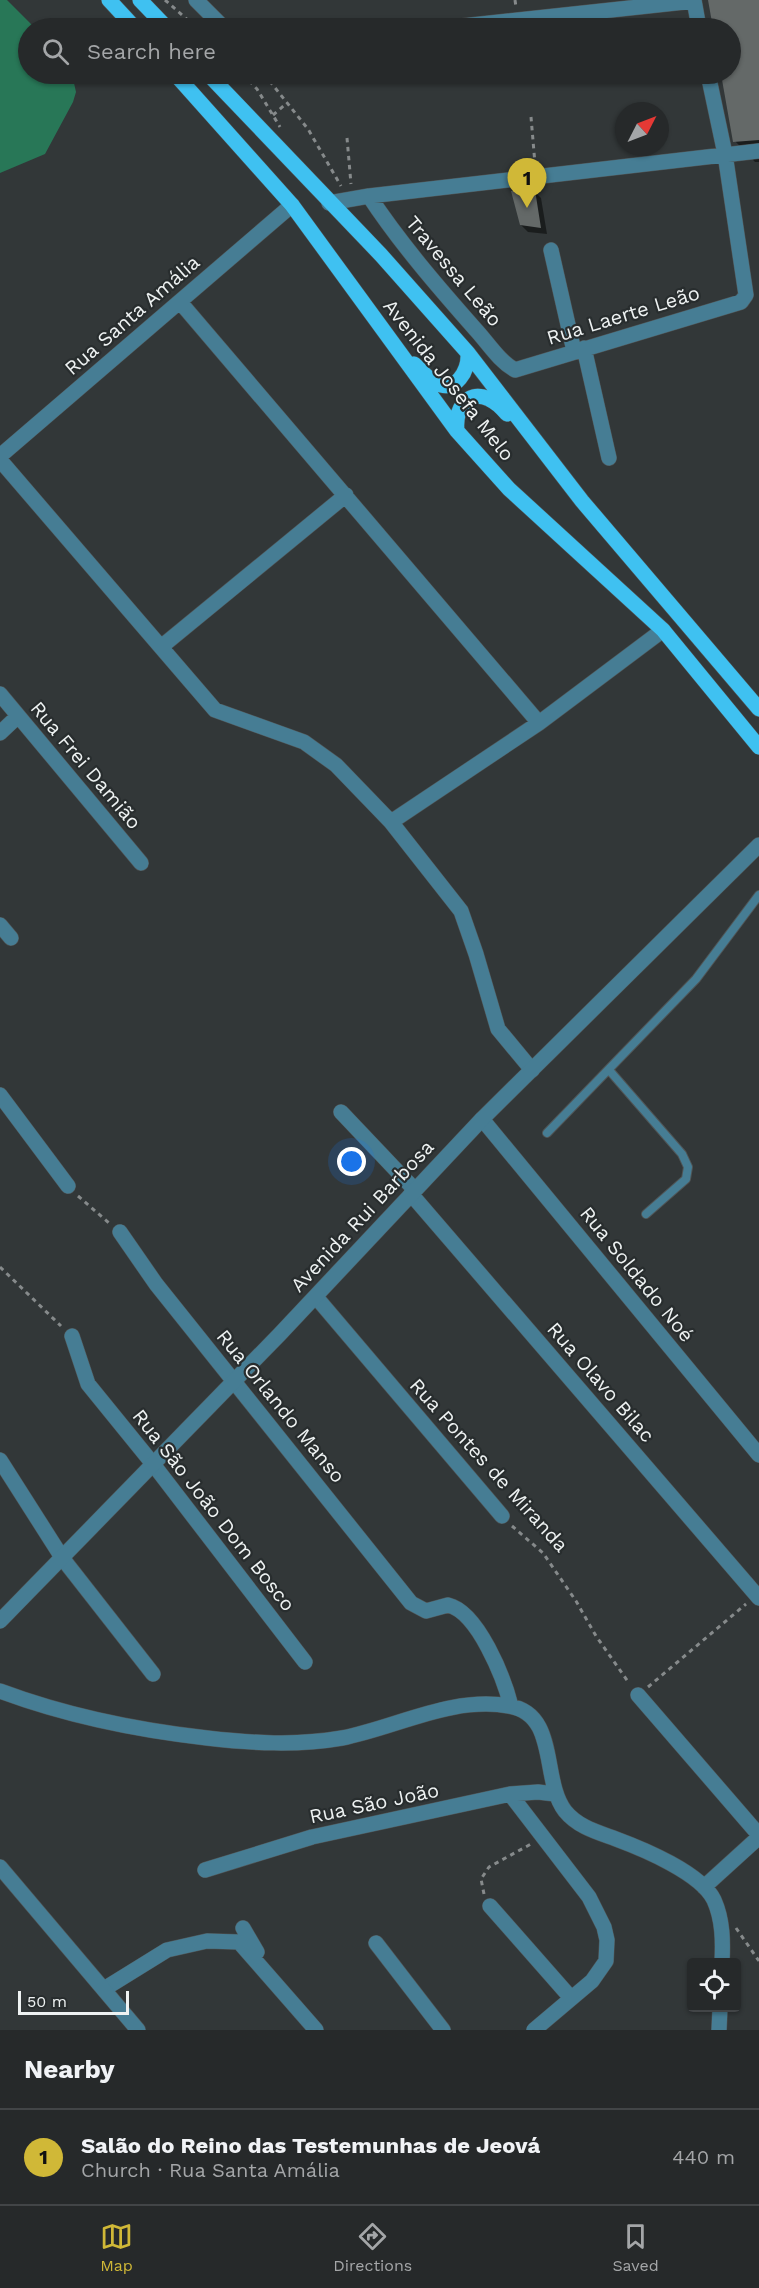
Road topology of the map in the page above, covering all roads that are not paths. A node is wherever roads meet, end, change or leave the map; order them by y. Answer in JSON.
{"nodes":[{"id":1,"x":109,"y":0,"type":"edge"},
{"id":2,"x":140,"y":0,"type":"edge"},
{"id":3,"x":196,"y":0,"type":"edge"},
{"id":4,"x":694,"y":1,"type":"edge"},
{"id":5,"x":126,"y":18,"type":"edge"},
{"id":6,"x":157,"y":18,"type":"edge"},
{"id":7,"x":214,"y":18,"type":"edge"},
{"id":8,"x":537,"y":18,"type":"edge"},
{"id":9,"x":697,"y":18,"type":"edge"},
{"id":10,"x":184,"y":84,"type":"edge"},
{"id":11,"x":217,"y":84,"type":"edge"},
{"id":12,"x":710,"y":84,"type":"edge"},
{"id":13,"x":759,"y":151,"type":"edge"},
{"id":14,"x":725,"y":154,"type":"junction"},
{"id":15,"x":369,"y":196,"type":"junction"},
{"id":16,"x":329,"y":203,"type":"junction"},
{"id":17,"x":292,"y":206,"type":"junction"},
{"id":18,"x":550,"y":250,"type":"dead end"},
{"id":19,"x":180,"y":302,"type":"junction"},
{"id":20,"x":456,"y":308,"type":"junction"},
{"id":21,"x":441,"y":322,"type":"junction"},
{"id":22,"x":394,"y":346,"type":"junction"},
{"id":23,"x":579,"y":350,"type":"junction"},
{"id":24,"x":468,"y":353,"type":"junction"},
{"id":25,"x":512,"y":368,"type":"joint"},
{"id":26,"x":457,"y":431,"type":"junction"},
{"id":27,"x":530,"y":434,"type":"junction"},
{"id":28,"x":0,"y":458,"type":"edge"},
{"id":29,"x":609,"y":458,"type":"dead end"},
{"id":30,"x":346,"y":495,"type":"junction"},
{"id":31,"x":663,"y":630,"type":"junction"},
{"id":32,"x":161,"y":648,"type":"junction"},
{"id":33,"x":0,"y":694,"type":"edge"},
{"id":34,"x":759,"y":710,"type":"edge"},
{"id":35,"x":17,"y":717,"type":"junction"},
{"id":36,"x":539,"y":723,"type":"junction"},
{"id":37,"x":0,"y":733,"type":"edge"},
{"id":38,"x":759,"y":747,"type":"edge"},
{"id":39,"x":392,"y":822,"type":"junction"},
{"id":40,"x":759,"y":844,"type":"edge"},
{"id":41,"x":141,"y":863,"type":"dead end"},
{"id":42,"x":759,"y":895,"type":"edge"},
{"id":43,"x":0,"y":925,"type":"edge"},
{"id":44,"x":11,"y":938,"type":"dead end"},
{"id":45,"x":532,"y":1070,"type":"junction"},
{"id":46,"x":609,"y":1070,"type":"junction"},
{"id":47,"x":0,"y":1095,"type":"edge"},
{"id":48,"x":341,"y":1112,"type":"dead end"},
{"id":49,"x":482,"y":1119,"type":"junction"},
{"id":50,"x":547,"y":1133,"type":"dead end"},
{"id":51,"x":68,"y":1186,"type":"road end"},
{"id":52,"x":413,"y":1192,"type":"junction"},
{"id":53,"x":646,"y":1214,"type":"dead end"},
{"id":54,"x":120,"y":1232,"type":"road end"},
{"id":55,"x":316,"y":1297,"type":"junction"},
{"id":56,"x":72,"y":1336,"type":"road end"},
{"id":57,"x":235,"y":1381,"type":"junction"},
{"id":58,"x":759,"y":1455,"type":"edge"},
{"id":59,"x":0,"y":1460,"type":"edge"},
{"id":60,"x":153,"y":1464,"type":"junction"},
{"id":61,"x":502,"y":1516,"type":"road end"},
{"id":62,"x":63,"y":1559,"type":"junction"},
{"id":63,"x":758,"y":1597,"type":"edge"},
{"id":64,"x":0,"y":1621,"type":"edge"},
{"id":65,"x":305,"y":1662,"type":"dead end"},
{"id":66,"x":153,"y":1674,"type":"dead end"},
{"id":67,"x":0,"y":1691,"type":"edge"},
{"id":68,"x":638,"y":1695,"type":"road end"},
{"id":69,"x":511,"y":1706,"type":"junction"},
{"id":70,"x":510,"y":1794,"type":"junction"},
{"id":71,"x":555,"y":1794,"type":"junction"},
{"id":72,"x":759,"y":1836,"type":"edge"},
{"id":73,"x":0,"y":1867,"type":"edge"},
{"id":74,"x":205,"y":1870,"type":"dead end"},
{"id":75,"x":704,"y":1887,"type":"junction"},
{"id":76,"x":490,"y":1906,"type":"road end"},
{"id":77,"x":243,"y":1928,"type":"dead end"},
{"id":78,"x":376,"y":1943,"type":"dead end"},
{"id":79,"x":722,"y":1958,"type":"edge"},
{"id":80,"x":274,"y":1984,"type":"junction"},
{"id":81,"x":104,"y":1989,"type":"junction"},
{"id":82,"x":571,"y":1998,"type":"junction"},
{"id":83,"x":720,"y":2012,"type":"edge"},
{"id":84,"x":138,"y":2030,"type":"edge"},
{"id":85,"x":316,"y":2030,"type":"edge"},
{"id":86,"x":443,"y":2030,"type":"edge"},
{"id":87,"x":534,"y":2030,"type":"edge"},
{"id":88,"x":718,"y":2030,"type":"edge"}],
"edges":[{"from":1,"to":5,"type":"main road"},
{"from":2,"to":6,"type":"main road"},
{"from":3,"to":7,"type":"street"},
{"from":4,"to":8,"type":"street"},
{"from":4,"to":9,"type":"street"},
{"from":10,"to":17,"type":"main road","name":"Avenida Josefa Melo"},
{"from":11,"to":16,"type":"main road","name":"Avenida Josefa Melo"},
{"from":12,"to":14,"type":"street"},
{"from":13,"to":14,"type":"street"},
{"from":14,"to":15,"type":"street"},
{"from":14,"to":23,"type":"street","name":"Rua Laerte Leão"},
{"from":15,"to":16,"type":"street"},
{"from":15,"to":20,"type":"street","name":"Travessa Leão"},
{"from":16,"to":21,"type":"main road","name":"Avenida Josefa Melo"},
{"from":17,"to":19,"type":"street","name":"Rua Santa Amália"},
{"from":17,"to":22,"type":"main road","name":"Avenida Josefa Melo"},
{"from":18,"to":23,"type":"street"},
{"from":19,"to":28,"type":"street","name":"Rua Santa Amália"},
{"from":19,"to":30,"type":"street"},
{"from":20,"to":21,"type":"street"},
{"from":20,"to":25,"type":"street","name":"Travessa Leão"},
{"from":21,"to":24,"type":"main road","name":"Avenida Josefa Melo"},
{"from":22,"to":24,"type":"main road"},
{"from":22,"to":26,"type":"main road","name":"Avenida Josefa Melo"},
{"from":23,"to":25,"type":"street","name":"Rua Laerte Leão"},
{"from":23,"to":29,"type":"street"},
{"from":24,"to":27,"type":"main road","name":"Avenida Josefa Melo"},
{"from":26,"to":27,"type":"main road"},
{"from":26,"to":31,"type":"main road","name":"Avenida Josefa Melo"},
{"from":27,"to":34,"type":"main road","name":"Avenida Josefa Melo"},
{"from":28,"to":32,"type":"street"},
{"from":30,"to":32,"type":"street"},
{"from":30,"to":36,"type":"street"},
{"from":31,"to":36,"type":"street"},
{"from":31,"to":38,"type":"main road","name":"Avenida Josefa Melo"},
{"from":32,"to":39,"type":"street"},
{"from":33,"to":35,"type":"street","name":"Rua Frei Damião"},
{"from":35,"to":37,"type":"street"},
{"from":35,"to":41,"type":"street","name":"Rua Frei Damião"},
{"from":36,"to":39,"type":"street"},
{"from":39,"to":45,"type":"street"},
{"from":40,"to":45,"type":"street","name":"Avenida Rui Barbosa"},
{"from":42,"to":46,"type":"lane"},
{"from":43,"to":44,"type":"street"},
{"from":45,"to":49,"type":"street","name":"Avenida Rui Barbosa"},
{"from":46,"to":50,"type":"lane"},
{"from":46,"to":53,"type":"lane"},
{"from":47,"to":51,"type":"street"},
{"from":48,"to":52,"type":"street","name":"Rua Olavo Bilac"},
{"from":49,"to":52,"type":"street","name":"Avenida Rui Barbosa"},
{"from":49,"to":58,"type":"street","name":"Rua Soldado Noé"},
{"from":52,"to":55,"type":"street","name":"Avenida Rui Barbosa"},
{"from":52,"to":63,"type":"street","name":"Rua Olavo Bilac"},
{"from":54,"to":57,"type":"street","name":"Rua Orlando Manso"},
{"from":55,"to":57,"type":"street","name":"Avenida Rui Barbosa"},
{"from":55,"to":61,"type":"street","name":"Rua Pontes de Miranda"},
{"from":56,"to":60,"type":"street","name":"Rua São João Dom Bosco"},
{"from":57,"to":60,"type":"street","name":"Avenida Rui Barbosa"},
{"from":57,"to":69,"type":"street","name":"Rua Orlando Manso"},
{"from":59,"to":62,"type":"street"},
{"from":60,"to":62,"type":"street","name":"Avenida Rui Barbosa"},
{"from":60,"to":65,"type":"street","name":"Rua São João Dom Bosco"},
{"from":62,"to":64,"type":"street","name":"Avenida Rui Barbosa"},
{"from":62,"to":66,"type":"street"},
{"from":67,"to":69,"type":"street"},
{"from":68,"to":72,"type":"street"},
{"from":69,"to":71,"type":"street"},
{"from":70,"to":71,"type":"street","name":"Rua São João"},
{"from":70,"to":74,"type":"street","name":"Rua São João"},
{"from":70,"to":82,"type":"street"},
{"from":71,"to":75,"type":"street"},
{"from":72,"to":75,"type":"street"},
{"from":73,"to":81,"type":"street"},
{"from":75,"to":79,"type":"street"},
{"from":76,"to":82,"type":"street"},
{"from":77,"to":80,"type":"street"},
{"from":78,"to":86,"type":"street"},
{"from":80,"to":81,"type":"street"},
{"from":80,"to":85,"type":"street"},
{"from":81,"to":84,"type":"street"},
{"from":82,"to":87,"type":"street"},
{"from":83,"to":88,"type":"street"}]}
